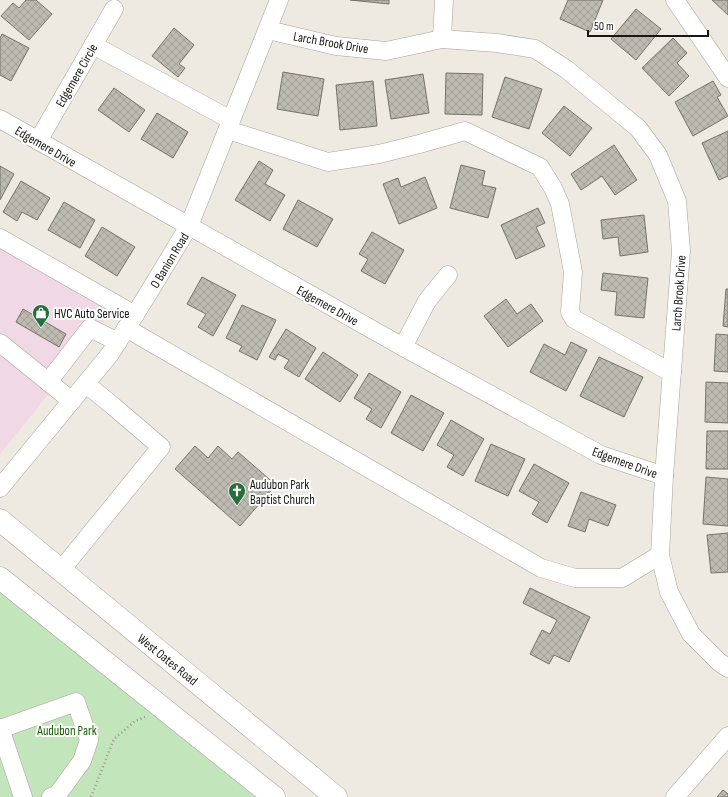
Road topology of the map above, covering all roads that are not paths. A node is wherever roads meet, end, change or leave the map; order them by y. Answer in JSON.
{"nodes":[{"id":1,"x":279,"y":0,"type":"edge"},
{"id":2,"x":444,"y":0,"type":"edge"},
{"id":3,"x":674,"y":0,"type":"edge"},
{"id":4,"x":114,"y":9,"type":"dead end"},
{"id":5,"x":268,"y":30,"type":"junction"},
{"id":6,"x":442,"y":39,"type":"junction"},
{"id":7,"x":93,"y":44,"type":"junction"},
{"id":8,"x":728,"y":78,"type":"edge"},
{"id":9,"x":0,"y":119,"type":"edge"},
{"id":10,"x":230,"y":125,"type":"junction"},
{"id":11,"x":38,"y":141,"type":"junction"},
{"id":12,"x":189,"y":226,"type":"junction"},
{"id":13,"x":0,"y":238,"type":"edge"},
{"id":14,"x":448,"y":275,"type":"dead end"},
{"id":15,"x":126,"y":328,"type":"junction"},
{"id":16,"x":0,"y":343,"type":"edge"},
{"id":17,"x":404,"y":347,"type":"junction"},
{"id":18,"x":672,"y":373,"type":"junction"},
{"id":19,"x":48,"y":382,"type":"junction"},
{"id":20,"x":86,"y":384,"type":"junction"},
{"id":21,"x":72,"y":401,"type":"junction"},
{"id":22,"x":664,"y":476,"type":"junction"},
{"id":23,"x":0,"y":488,"type":"edge"},
{"id":24,"x":0,"y":520,"type":"edge"},
{"id":25,"x":660,"y":555,"type":"junction"},
{"id":26,"x":61,"y":570,"type":"junction"},
{"id":27,"x":0,"y":578,"type":"edge"},
{"id":28,"x":728,"y":668,"type":"edge"},
{"id":29,"x":0,"y":728,"type":"edge"},
{"id":30,"x":728,"y":736,"type":"edge"},
{"id":31,"x":23,"y":797,"type":"edge"},
{"id":32,"x":51,"y":797,"type":"edge"},
{"id":33,"x":274,"y":797,"type":"edge"},
{"id":34,"x":336,"y":797,"type":"edge"},
{"id":35,"x":675,"y":797,"type":"edge"}],
"edges":[{"from":1,"to":5,"type":"street","name":"O Banion Road"},
{"from":2,"to":6,"type":"street"},
{"from":3,"to":8,"type":"street"},
{"from":4,"to":7,"type":"street","name":"Edgemere Circle"},
{"from":5,"to":6,"type":"street","name":"Larch Brook Drive"},
{"from":5,"to":10,"type":"street","name":"O Banion Road"},
{"from":6,"to":18,"type":"street","name":"Larch Brook Drive"},
{"from":7,"to":10,"type":"street"},
{"from":7,"to":11,"type":"street","name":"Edgemere Circle"},
{"from":9,"to":11,"type":"street","name":"Edgemere Drive"},
{"from":10,"to":12,"type":"street","name":"O Banion Road"},
{"from":10,"to":18,"type":"street"},
{"from":11,"to":12,"type":"street","name":"Edgemere Drive"},
{"from":12,"to":15,"type":"street","name":"O Banion Road"},
{"from":12,"to":17,"type":"street","name":"Edgemere Drive"},
{"from":13,"to":15,"type":"street"},
{"from":14,"to":17,"type":"street"},
{"from":15,"to":19,"type":"street"},
{"from":15,"to":20,"type":"street","name":"O Banion Road"},
{"from":15,"to":25,"type":"street"},
{"from":16,"to":19,"type":"street"},
{"from":17,"to":22,"type":"street","name":"Edgemere Drive"},
{"from":18,"to":22,"type":"street","name":"Larch Brook Drive"},
{"from":19,"to":21,"type":"street"},
{"from":20,"to":21,"type":"street","name":"O Banion Road"},
{"from":20,"to":26,"type":"street"},
{"from":21,"to":23,"type":"street","name":"O Banion Road"},
{"from":22,"to":25,"type":"street","name":"Larch Brook Drive"},
{"from":24,"to":26,"type":"main road","name":"West Oates Road"},
{"from":25,"to":28,"type":"street","name":"Larch Brook Drive"},
{"from":26,"to":34,"type":"main road","name":"West Oates Road"},
{"from":27,"to":33,"type":"main road"},
{"from":29,"to":31,"type":"street"},
{"from":29,"to":32,"type":"street"},
{"from":30,"to":35,"type":"street"}]}
